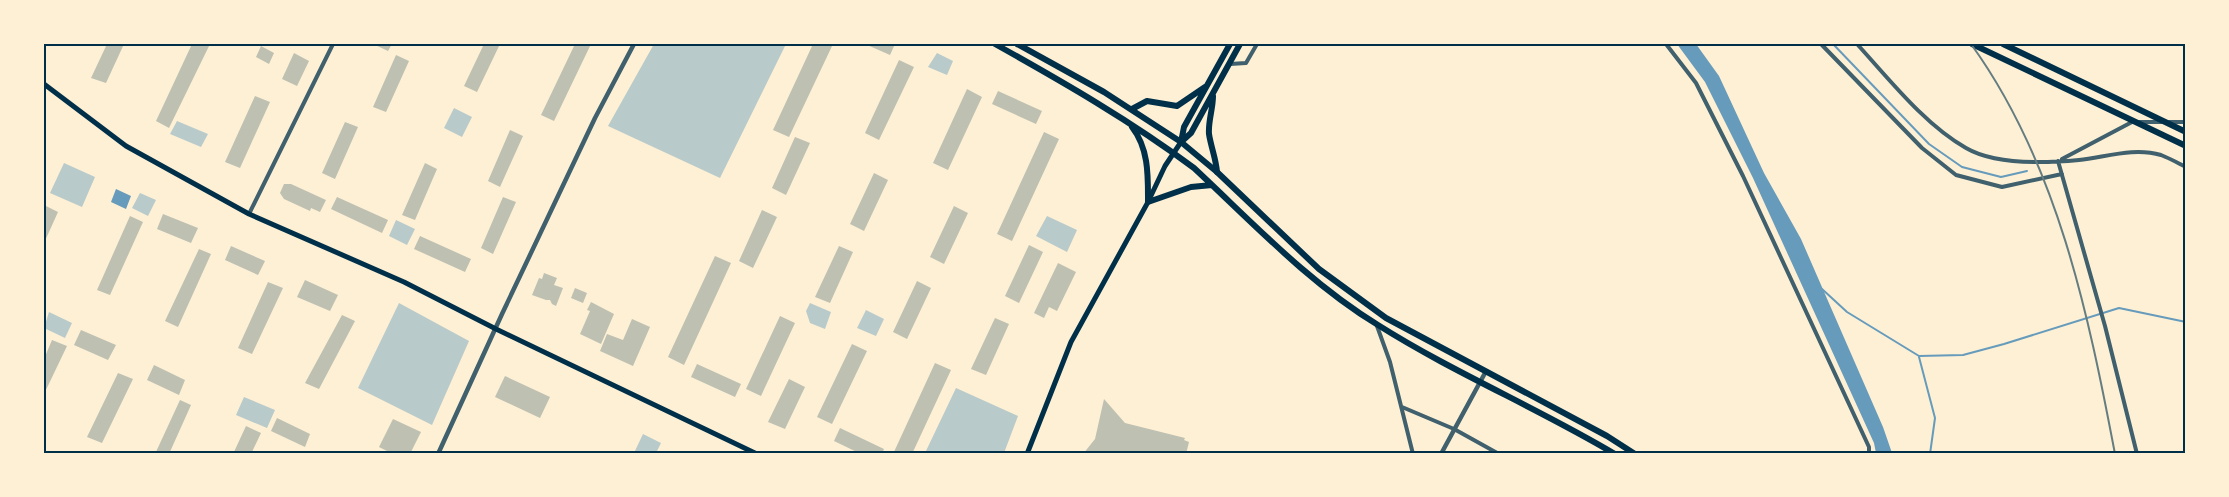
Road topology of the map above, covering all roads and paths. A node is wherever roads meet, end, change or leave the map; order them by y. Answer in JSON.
{"nodes":[{"id":1,"x":333,"y":44,"type":"edge"},
{"id":2,"x":633,"y":44,"type":"edge"},
{"id":3,"x":995,"y":44,"type":"edge"},
{"id":4,"x":1017,"y":44,"type":"edge"},
{"id":5,"x":1230,"y":44,"type":"edge"},
{"id":6,"x":1240,"y":44,"type":"edge"},
{"id":7,"x":1257,"y":44,"type":"edge"},
{"id":8,"x":1666,"y":44,"type":"edge"},
{"id":9,"x":1821,"y":44,"type":"edge"},
{"id":10,"x":1857,"y":44,"type":"edge"},
{"id":11,"x":1972,"y":44,"type":"edge"},
{"id":12,"x":2003,"y":44,"type":"edge"},
{"id":13,"x":1228,"y":64,"type":"junction"},
{"id":14,"x":44,"y":84,"type":"edge"},
{"id":15,"x":1206,"y":87,"type":"junction"},
{"id":16,"x":1213,"y":94,"type":"junction"},
{"id":17,"x":1132,"y":109,"type":"junction"},
{"id":18,"x":2186,"y":122,"type":"edge"},
{"id":19,"x":1129,"y":123,"type":"junction"},
{"id":20,"x":2186,"y":132,"type":"edge"},
{"id":21,"x":1180,"y":142,"type":"junction"},
{"id":22,"x":2186,"y":147,"type":"edge"},
{"id":23,"x":1174,"y":153,"type":"junction"},
{"id":24,"x":2058,"y":161,"type":"junction"},
{"id":25,"x":2186,"y":167,"type":"edge"},
{"id":26,"x":1217,"y":172,"type":"junction"},
{"id":27,"x":2062,"y":174,"type":"junction"},
{"id":28,"x":1212,"y":185,"type":"junction"},
{"id":29,"x":1148,"y":202,"type":"junction"},
{"id":30,"x":249,"y":214,"type":"junction"},
{"id":31,"x":1377,"y":325,"type":"junction"},
{"id":32,"x":496,"y":329,"type":"junction"},
{"id":33,"x":1485,"y":373,"type":"junction"},
{"id":34,"x":1480,"y":383,"type":"junction"},
{"id":35,"x":1401,"y":406,"type":"junction"},
{"id":36,"x":1454,"y":429,"type":"junction"},
{"id":37,"x":438,"y":453,"type":"edge"},
{"id":38,"x":757,"y":453,"type":"edge"},
{"id":39,"x":1027,"y":453,"type":"edge"},
{"id":40,"x":1413,"y":453,"type":"edge"},
{"id":41,"x":1441,"y":453,"type":"edge"},
{"id":42,"x":1498,"y":453,"type":"edge"},
{"id":43,"x":1615,"y":453,"type":"edge"},
{"id":44,"x":1635,"y":453,"type":"edge"},
{"id":45,"x":1869,"y":453,"type":"edge"},
{"id":46,"x":2137,"y":453,"type":"edge"}],
"edges":[{"from":1,"to":30,"type":"street"},
{"from":2,"to":32,"type":"street"},
{"from":3,"to":19,"type":"main road"},
{"from":4,"to":17,"type":"main road"},
{"from":5,"to":15,"type":"main road"},
{"from":6,"to":13,"type":"main road"},
{"from":7,"to":13,"type":"street"},
{"from":8,"to":45,"type":"street"},
{"from":9,"to":27,"type":"street"},
{"from":10,"to":24,"type":"street"},
{"from":11,"to":22,"type":"main road"},
{"from":12,"to":20,"type":"main road"},
{"from":13,"to":16,"type":"main road"},
{"from":14,"to":30,"type":"main road"},
{"from":15,"to":17,"type":"main road"},
{"from":15,"to":21,"type":"main road"},
{"from":16,"to":21,"type":"main road"},
{"from":16,"to":26,"type":"main road"},
{"from":17,"to":21,"type":"main road"},
{"from":18,"to":24,"type":"street"},
{"from":19,"to":23,"type":"main road"},
{"from":19,"to":29,"type":"main road"},
{"from":21,"to":23,"type":"main road"},
{"from":21,"to":26,"type":"main road"},
{"from":23,"to":28,"type":"main road"},
{"from":23,"to":29,"type":"main road"},
{"from":24,"to":25,"type":"street"},
{"from":24,"to":27,"type":"street"},
{"from":26,"to":33,"type":"main road"},
{"from":27,"to":46,"type":"street"},
{"from":28,"to":29,"type":"main road"},
{"from":28,"to":31,"type":"main road"},
{"from":29,"to":39,"type":"main road"},
{"from":30,"to":32,"type":"main road"},
{"from":31,"to":34,"type":"main road"},
{"from":31,"to":35,"type":"street"},
{"from":32,"to":37,"type":"street"},
{"from":32,"to":38,"type":"main road"},
{"from":33,"to":34,"type":"street"},
{"from":33,"to":44,"type":"main road"},
{"from":34,"to":36,"type":"street"},
{"from":34,"to":43,"type":"main road"},
{"from":35,"to":36,"type":"street"},
{"from":35,"to":40,"type":"street"},
{"from":36,"to":41,"type":"street"},
{"from":36,"to":42,"type":"street"}]}
